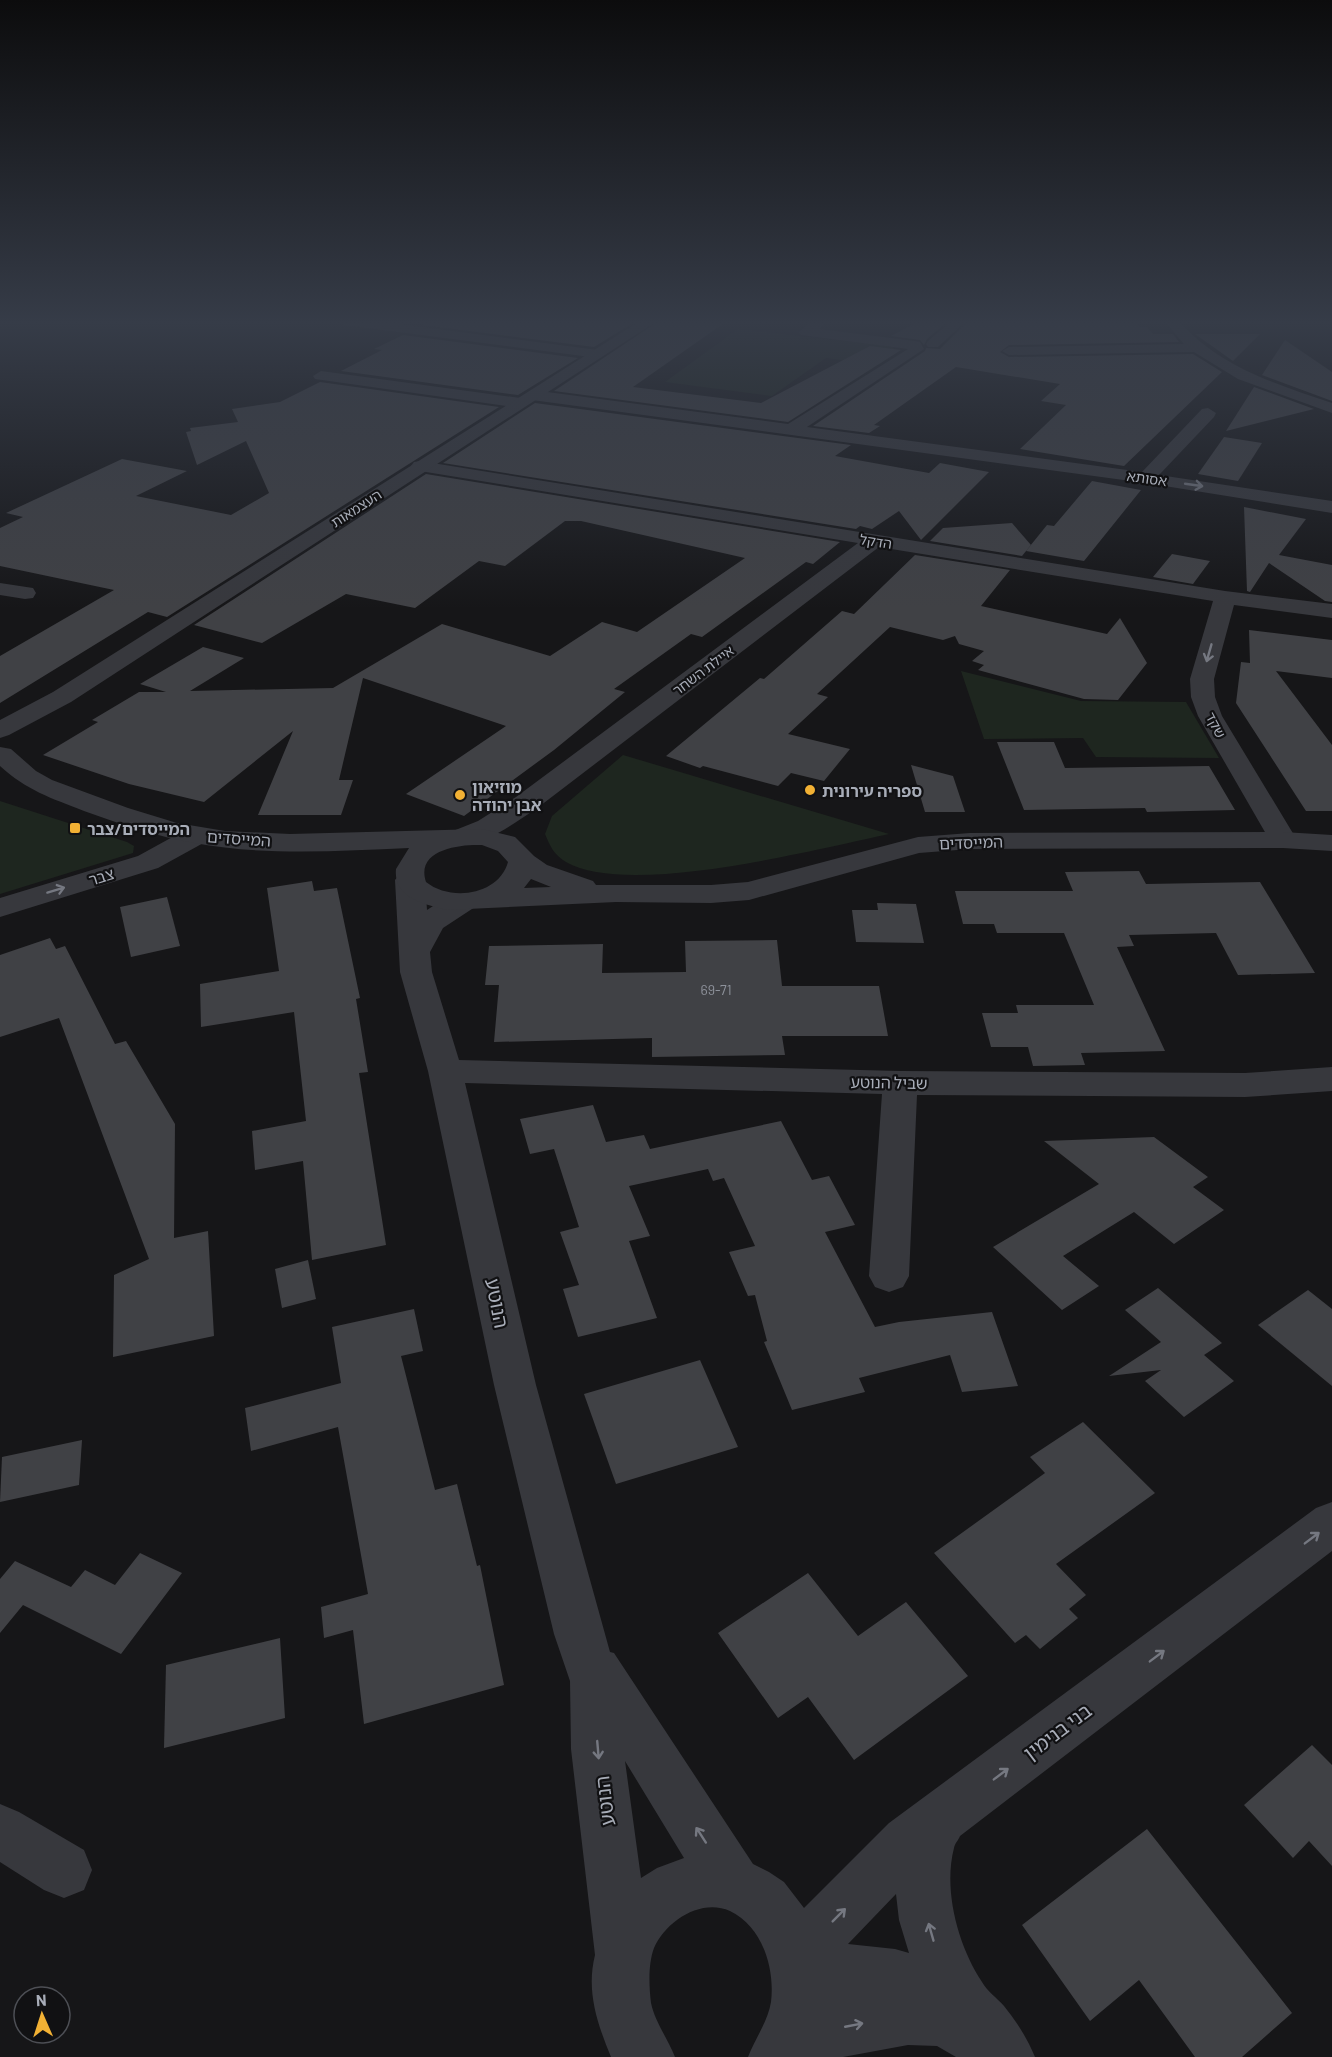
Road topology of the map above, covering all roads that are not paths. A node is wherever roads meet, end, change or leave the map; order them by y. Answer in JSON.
{"nodes":[{"id":1,"x":498,"y":417,"type":"edge"},
{"id":2,"x":686,"y":417,"type":"edge"},
{"id":3,"x":810,"y":417,"type":"edge"},
{"id":4,"x":1204,"y":417,"type":"edge"},
{"id":5,"x":792,"y":429,"type":"junction"},
{"id":6,"x":420,"y":466,"type":"junction"},
{"id":7,"x":1146,"y":478,"type":"junction"},
{"id":8,"x":1332,"y":507,"type":"edge"},
{"id":9,"x":874,"y":541,"type":"junction"},
{"id":10,"x":0,"y":589,"type":"edge"},
{"id":11,"x":25,"y":593,"type":"dead end"},
{"id":12,"x":1225,"y":597,"type":"junction"},
{"id":13,"x":1332,"y":610,"type":"edge"},
{"id":14,"x":0,"y":749,"type":"edge"},
{"id":15,"x":0,"y":783,"type":"edge"},
{"id":16,"x":43,"y":786,"type":"junction"},
{"id":17,"x":532,"y":798,"type":"junction"},
{"id":18,"x":197,"y":835,"type":"junction"},
{"id":19,"x":459,"y":838,"type":"junction"},
{"id":20,"x":1283,"y":840,"type":"junction"},
{"id":21,"x":335,"y":841,"type":"junction"},
{"id":22,"x":1332,"y":843,"type":"edge"},
{"id":23,"x":520,"y":856,"type":"junction"},
{"id":24,"x":410,"y":875,"type":"junction"},
{"id":25,"x":616,"y":893,"type":"junction"},
{"id":26,"x":475,"y":900,"type":"junction"},
{"id":27,"x":0,"y":908,"type":"edge"},
{"id":28,"x":414,"y":954,"type":"junction"},
{"id":29,"x":445,"y":1071,"type":"junction"},
{"id":30,"x":1332,"y":1079,"type":"edge"},
{"id":31,"x":900,"y":1083,"type":"junction"},
{"id":32,"x":889,"y":1276,"type":"dead end"},
{"id":33,"x":1332,"y":1523,"type":"edge"},
{"id":34,"x":585,"y":1651,"type":"junction"},
{"id":35,"x":958,"y":1807,"type":"junction"},
{"id":36,"x":0,"y":1831,"type":"edge"},
{"id":37,"x":64,"y":1870,"type":"dead end"},
{"id":38,"x":733,"y":1884,"type":"junction"},
{"id":39,"x":623,"y":1952,"type":"junction"},
{"id":40,"x":798,"y":1962,"type":"junction"},
{"id":41,"x":962,"y":2005,"type":"junction"},
{"id":42,"x":1003,"y":2053,"type":"edge"},
{"id":43,"x":645,"y":2057,"type":"edge"},
{"id":44,"x":778,"y":2057,"type":"edge"},
{"id":45,"x":783,"y":2057,"type":"edge"}],
"edges":[{"from":1,"to":6,"type":"street","name":"העצמאות"},
{"from":2,"to":5,"type":"street","name":"אסותא"},
{"from":3,"to":5,"type":"street"},
{"from":4,"to":7,"type":"street"},
{"from":5,"to":7,"type":"street","name":"אסותא"},
{"from":6,"to":9,"type":"street","name":"הדקל"},
{"from":6,"to":14,"type":"street","name":"העצמאות"},
{"from":7,"to":8,"type":"street","name":"אסותא","one_way":true},
{"from":9,"to":12,"type":"street","name":"הדקל"},
{"from":9,"to":17,"type":"street","name":"איילת השחר"},
{"from":10,"to":11,"type":"street"},
{"from":12,"to":13,"type":"street","name":"הדקל"},
{"from":12,"to":20,"type":"street","name":"שקד","one_way":true},
{"from":14,"to":16,"type":"street","name":"המייסדים"},
{"from":15,"to":16,"type":"street","name":"המייסדים"},
{"from":16,"to":18,"type":"street","name":"המייסדים"},
{"from":17,"to":19,"type":"street","name":"איילת השחר"},
{"from":17,"to":23,"type":"street","name":"איילת השחר"},
{"from":18,"to":21,"type":"street","name":"המייסדים"},
{"from":27,"to":18,"type":"street","name":"צבר","one_way":true},
{"from":19,"to":21,"type":"street","name":"המייסדים"},
{"from":19,"to":23,"type":"street"},
{"from":19,"to":24,"type":"street"},
{"from":20,"to":22,"type":"street","name":"המייסדים"},
{"from":20,"to":25,"type":"street","name":"המייסדים"},
{"from":21,"to":24,"type":"street","name":"המייסדים"},
{"from":23,"to":25,"type":"street","name":"המייסדים"},
{"from":23,"to":26,"type":"street"},
{"from":24,"to":26,"type":"street"},
{"from":24,"to":28,"type":"street","name":"הנוטע"},
{"from":25,"to":26,"type":"street","name":"המייסדים"},
{"from":26,"to":28,"type":"street"},
{"from":28,"to":29,"type":"street","name":"הנוטע"},
{"from":29,"to":31,"type":"street","name":"שביל הנוטע"},
{"from":29,"to":34,"type":"street","name":"הנוטע"},
{"from":30,"to":31,"type":"street","name":"שביל הנוטע"},
{"from":31,"to":32,"type":"street"},
{"from":35,"to":33,"type":"street","name":"בני בנימין","one_way":true},
{"from":38,"to":34,"type":"street","name":"הנוטע","one_way":true},
{"from":34,"to":39,"type":"street","name":"הנוטע","one_way":true},
{"from":40,"to":35,"type":"street","name":"בני בנימין","one_way":true},
{"from":41,"to":35,"type":"street","one_way":true},
{"from":36,"to":37,"type":"street"},
{"from":38,"to":39,"type":"street"},
{"from":38,"to":40,"type":"street"},
{"from":39,"to":43,"type":"street"},
{"from":40,"to":41,"type":"street"},
{"from":40,"to":44,"type":"street"},
{"from":41,"to":42,"type":"street"},
{"from":45,"to":42,"type":"street","one_way":true}]}
